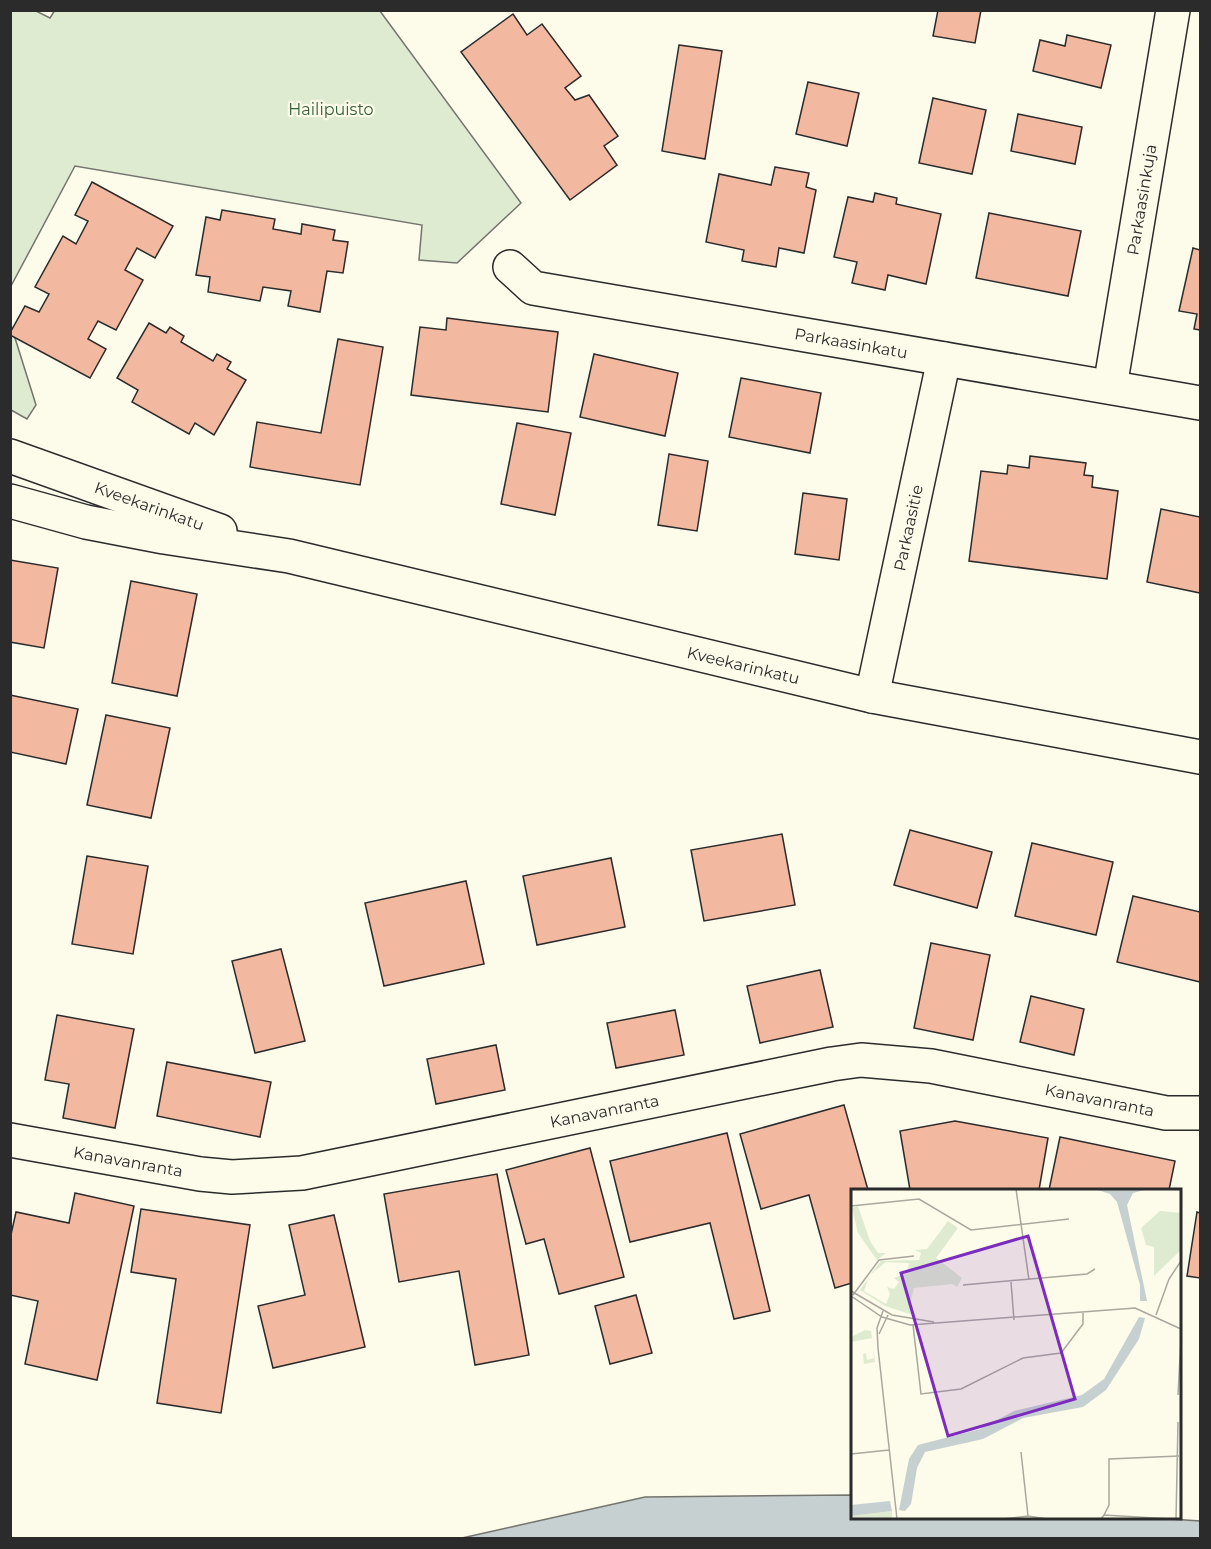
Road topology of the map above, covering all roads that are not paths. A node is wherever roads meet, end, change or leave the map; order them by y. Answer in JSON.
{"nodes":[{"id":1,"x":1173,"y":10,"type":"edge"},
{"id":2,"x":510,"y":267,"type":"dead end"},
{"id":3,"x":944,"y":359,"type":"junction"},
{"id":4,"x":1110,"y":387,"type":"junction"},
{"id":5,"x":1200,"y":403,"type":"edge"},
{"id":6,"x":10,"y":456,"type":"edge"},
{"id":7,"x":10,"y":501,"type":"edge"},
{"id":8,"x":289,"y":556,"type":"junction"},
{"id":9,"x":872,"y":696,"type":"junction"},
{"id":10,"x":1200,"y":757,"type":"edge"},
{"id":11,"x":1200,"y":1113,"type":"edge"},
{"id":12,"x":10,"y":1140,"type":"edge"}],
"edges":[{"from":1,"to":4,"type":"street","name":"Parkaasinkuja"},
{"from":2,"to":3,"type":"street","name":"Parkaasinkatu"},
{"from":3,"to":4,"type":"street","name":"Parkaasinkatu"},
{"from":3,"to":9,"type":"street","name":"Parkaasitie"},
{"from":4,"to":5,"type":"street","name":"Parkaasinkatu"},
{"from":6,"to":8,"type":"street","name":"Kveekarinkatu"},
{"from":7,"to":8,"type":"street","name":"Kveekarinkatu"},
{"from":8,"to":9,"type":"street","name":"Kveekarinkatu"},
{"from":9,"to":10,"type":"street","name":"Kveekarinkatu"},
{"from":11,"to":12,"type":"street","name":"Kanavanranta"}]}
